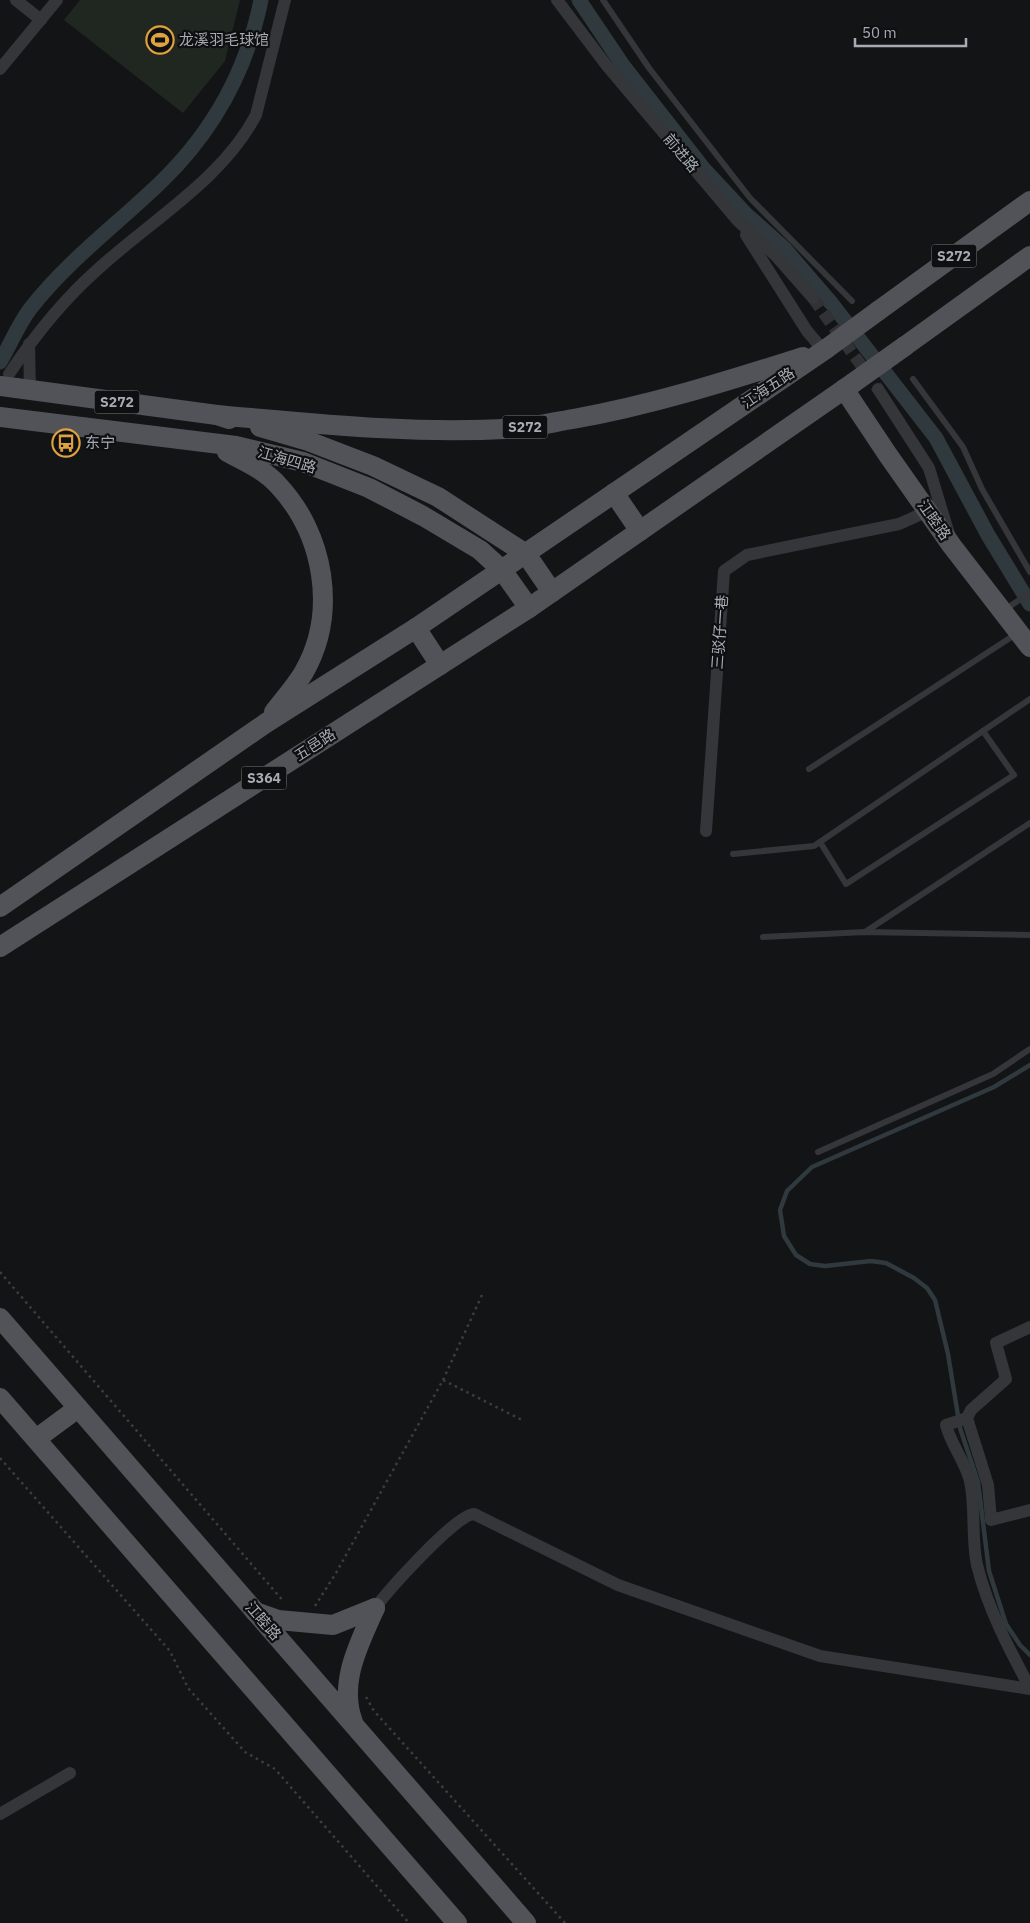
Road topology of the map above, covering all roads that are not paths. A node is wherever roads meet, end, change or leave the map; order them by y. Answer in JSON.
{"nodes":[{"id":1,"x":16,"y":0,"type":"edge"},
{"id":2,"x":57,"y":0,"type":"edge"},
{"id":3,"x":285,"y":0,"type":"edge"},
{"id":4,"x":557,"y":0,"type":"edge"},
{"id":5,"x":603,"y":0,"type":"edge"},
{"id":6,"x":41,"y":20,"type":"junction"},
{"id":7,"x":0,"y":69,"type":"edge"},
{"id":8,"x":1030,"y":201,"type":"edge"},
{"id":9,"x":737,"y":220,"type":"junction"},
{"id":10,"x":1030,"y":256,"type":"edge"},
{"id":11,"x":813,"y":298,"type":"tunnel mouth"},
{"id":12,"x":852,"y":301,"type":"dead end"},
{"id":13,"x":29,"y":344,"type":"junction"},
{"id":14,"x":825,"y":350,"type":"junction"},
{"id":15,"x":913,"y":380,"type":"dead end"},
{"id":16,"x":14,"y":385,"type":"edge"},
{"id":17,"x":849,"y":386,"type":"junction"},
{"id":18,"x":878,"y":389,"type":"tunnel mouth"},
{"id":19,"x":217,"y":415,"type":"junction"},
{"id":20,"x":0,"y":418,"type":"edge"},
{"id":21,"x":205,"y":442,"type":"junction"},
{"id":22,"x":614,"y":493,"type":"junction"},
{"id":23,"x":438,"y":497,"type":"junction"},
{"id":24,"x":928,"y":512,"type":"junction"},
{"id":25,"x":423,"y":516,"type":"junction"},
{"id":26,"x":640,"y":531,"type":"junction"},
{"id":27,"x":952,"y":546,"type":"junction"},
{"id":28,"x":526,"y":554,"type":"junction"},
{"id":29,"x":502,"y":570,"type":"junction"},
{"id":30,"x":1030,"y":572,"type":"edge"},
{"id":31,"x":552,"y":592,"type":"junction"},
{"id":32,"x":1030,"y":593,"type":"edge"},
{"id":33,"x":529,"y":608,"type":"junction"},
{"id":34,"x":1003,"y":611,"type":"junction"},
{"id":35,"x":416,"y":628,"type":"junction"},
{"id":36,"x":1025,"y":640,"type":"edge"},
{"id":37,"x":440,"y":665,"type":"junction"},
{"id":38,"x":1030,"y":699,"type":"edge"},
{"id":39,"x":266,"y":723,"type":"junction"},
{"id":40,"x":983,"y":731,"type":"junction"},
{"id":41,"x":809,"y":768,"type":"dead end"},
{"id":42,"x":1030,"y":823,"type":"edge"},
{"id":43,"x":706,"y":831,"type":"dead end"},
{"id":44,"x":820,"y":842,"type":"junction"},
{"id":45,"x":733,"y":854,"type":"dead end"},
{"id":46,"x":0,"y":907,"type":"edge"},
{"id":47,"x":864,"y":932,"type":"junction"},
{"id":48,"x":1030,"y":935,"type":"edge"},
{"id":49,"x":763,"y":937,"type":"dead end"},
{"id":50,"x":0,"y":947,"type":"edge"},
{"id":51,"x":1030,"y":1049,"type":"edge"},
{"id":52,"x":818,"y":1152,"type":"dead end"},
{"id":53,"x":0,"y":1318,"type":"edge"},
{"id":54,"x":1030,"y":1327,"type":"edge"},
{"id":55,"x":0,"y":1398,"type":"edge"},
{"id":56,"x":78,"y":1408,"type":"junction"},
{"id":57,"x":967,"y":1418,"type":"junction"},
{"id":58,"x":36,"y":1439,"type":"junction"},
{"id":59,"x":1030,"y":1510,"type":"edge"},
{"id":60,"x":375,"y":1608,"type":"junction"},
{"id":61,"x":255,"y":1612,"type":"junction"},
{"id":62,"x":1030,"y":1688,"type":"edge"},
{"id":63,"x":354,"y":1725,"type":"junction"},
{"id":64,"x":70,"y":1773,"type":"dead end"},
{"id":65,"x":0,"y":1814,"type":"edge"},
{"id":66,"x":457,"y":1923,"type":"edge"},
{"id":67,"x":526,"y":1923,"type":"edge"}],
"edges":[{"from":1,"to":6,"type":"street"},
{"from":2,"to":6,"type":"street"},
{"from":3,"to":13,"type":"street"},
{"from":4,"to":9,"type":"street","name":"前进路"},
{"from":5,"to":12,"type":"lane"},
{"from":6,"to":7,"type":"street"},
{"from":8,"to":14,"type":"main road","name":"江海五路","number":"S272","bridge":true},
{"from":9,"to":11,"type":"street","name":"前进路"},
{"from":9,"to":14,"type":"street"},
{"from":10,"to":17,"type":"main road","number":"S272","bridge":true},
{"from":13,"to":16,"type":"street"},
{"from":13,"to":16,"type":"street"},
{"from":14,"to":19,"type":"main road","number":"S272"},
{"from":14,"to":22,"type":"main road","name":"江海五路","number":"S272"},
{"from":15,"to":30,"type":"lane"},
{"from":16,"to":19,"type":"main road","name":"江海四路","number":"S272"},
{"from":17,"to":24,"type":"main road","name":"江睦路"},
{"from":17,"to":26,"type":"main road","number":"S272"},
{"from":18,"to":27,"type":"street"},
{"from":19,"to":23,"type":"main road","name":"江海四路","number":"S272"},
{"from":20,"to":21,"type":"main road","name":"江海四路","number":"S272"},
{"from":21,"to":25,"type":"main road","name":"江海四路","number":"S272"},
{"from":21,"to":39,"type":"main road"},
{"from":22,"to":26,"type":"main road"},
{"from":22,"to":28,"type":"main road","name":"江海五路","number":"S272"},
{"from":23,"to":25,"type":"main road"},
{"from":23,"to":28,"type":"main road","name":"江海四路","number":"S272"},
{"from":24,"to":27,"type":"main road","name":"江睦路"},
{"from":24,"to":43,"type":"street","name":"三驳仔一巷"},
{"from":25,"to":29,"type":"main road","name":"江海四路","number":"S272"},
{"from":26,"to":31,"type":"main road","number":"S272"},
{"from":27,"to":34,"type":"main road","name":"江睦路"},
{"from":28,"to":29,"type":"main road","name":"江海五路","number":"S272"},
{"from":28,"to":31,"type":"main road","number":"S272"},
{"from":29,"to":33,"type":"main road","name":"江海四路","number":"S272"},
{"from":29,"to":35,"type":"main road","number":"S364"},
{"from":31,"to":33,"type":"main road","number":"S272"},
{"from":32,"to":34,"type":"lane"},
{"from":33,"to":37,"type":"main road","name":"五邑路","number":"S364"},
{"from":34,"to":36,"type":"main road","name":"江睦路"},
{"from":35,"to":37,"type":"main road"},
{"from":35,"to":39,"type":"main road","number":"S364"},
{"from":36,"to":41,"type":"lane"},
{"from":37,"to":50,"type":"main road","name":"五邑路","number":"S364"},
{"from":38,"to":40,"type":"lane"},
{"from":39,"to":46,"type":"main road","number":"S364"},
{"from":40,"to":44,"type":"lane"},
{"from":40,"to":44,"type":"lane"},
{"from":42,"to":47,"type":"lane"},
{"from":44,"to":45,"type":"lane"},
{"from":47,"to":48,"type":"lane"},
{"from":47,"to":49,"type":"lane"},
{"from":51,"to":52,"type":"lane"},
{"from":53,"to":56,"type":"main road","name":"江睦路"},
{"from":54,"to":57,"type":"street"},
{"from":55,"to":58,"type":"main road"},
{"from":56,"to":58,"type":"main road"},
{"from":56,"to":61,"type":"main road","name":"江睦路"},
{"from":57,"to":59,"type":"street"},
{"from":57,"to":62,"type":"street"},
{"from":58,"to":66,"type":"main road"},
{"from":60,"to":61,"type":"main road"},
{"from":60,"to":62,"type":"street"},
{"from":60,"to":63,"type":"main road"},
{"from":61,"to":63,"type":"main road","name":"江睦路"},
{"from":63,"to":67,"type":"main road","name":"江睦路"},
{"from":64,"to":65,"type":"street"}]}
